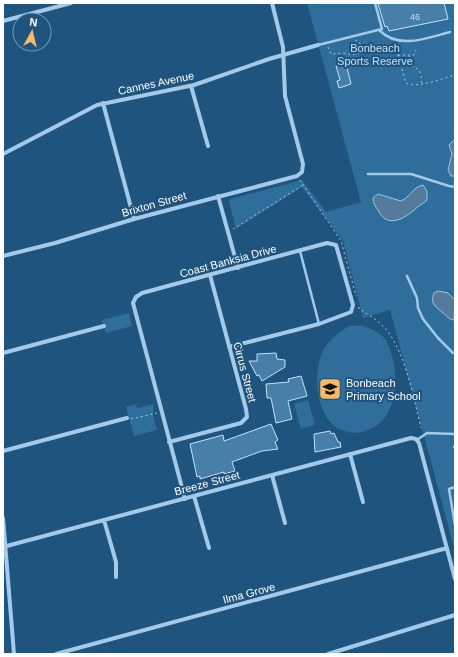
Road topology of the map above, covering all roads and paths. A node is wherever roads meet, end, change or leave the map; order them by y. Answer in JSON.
{"nodes":[{"id":1,"x":71,"y":3,"type":"edge"},
{"id":2,"x":272,"y":3,"type":"edge"},
{"id":3,"x":375,"y":3,"type":"edge"},
{"id":4,"x":3,"y":21,"type":"edge"},
{"id":5,"x":379,"y":29,"type":"junction"},
{"id":6,"x":450,"y":32,"type":"dead end"},
{"id":7,"x":353,"y":36,"type":"junction"},
{"id":8,"x":318,"y":45,"type":"joint"},
{"id":9,"x":328,"y":47,"type":"dead end"},
{"id":10,"x":369,"y":50,"type":"junction"},
{"id":11,"x":416,"y":50,"type":"dead end"},
{"id":12,"x":284,"y":55,"type":"junction"},
{"id":13,"x":398,"y":55,"type":"junction"},
{"id":14,"x":409,"y":56,"type":"junction"},
{"id":15,"x":455,"y":75,"type":"edge"},
{"id":16,"x":421,"y":84,"type":"junction"},
{"id":17,"x":191,"y":86,"type":"junction"},
{"id":18,"x":104,"y":103,"type":"junction"},
{"id":19,"x":208,"y":146,"type":"dead end"},
{"id":20,"x":3,"y":154,"type":"edge"},
{"id":21,"x":368,"y":174,"type":"dead end"},
{"id":22,"x":297,"y":176,"type":"junction"},
{"id":23,"x":303,"y":184,"type":"junction"},
{"id":24,"x":455,"y":186,"type":"edge"},
{"id":25,"x":218,"y":196,"type":"junction"},
{"id":26,"x":134,"y":219,"type":"junction"},
{"id":27,"x":229,"y":233,"type":"junction"},
{"id":28,"x":300,"y":251,"type":"junction"},
{"id":29,"x":3,"y":256,"type":"edge"},
{"id":30,"x":238,"y":268,"type":"junction"},
{"id":31,"x":210,"y":275,"type":"junction"},
{"id":32,"x":407,"y":276,"type":"dead end"},
{"id":33,"x":319,"y":324,"type":"junction"},
{"id":34,"x":104,"y":326,"type":"dead end"},
{"id":35,"x":229,"y":347,"type":"junction"},
{"id":36,"x":3,"y":353,"type":"edge"},
{"id":37,"x":453,"y":353,"type":"dead end"},
{"id":38,"x":161,"y":413,"type":"junction"},
{"id":39,"x":127,"y":418,"type":"joint"},
{"id":40,"x":421,"y":428,"type":"dead end"},
{"id":41,"x":455,"y":434,"type":"edge"},
{"id":42,"x":416,"y":439,"type":"junction"},
{"id":43,"x":169,"y":442,"type":"junction"},
{"id":44,"x":3,"y":451,"type":"edge"},
{"id":45,"x":350,"y":454,"type":"junction"},
{"id":46,"x":272,"y":475,"type":"junction"},
{"id":47,"x":455,"y":487,"type":"edge"},
{"id":48,"x":194,"y":496,"type":"junction"},
{"id":49,"x":185,"y":499,"type":"junction"},
{"id":50,"x":363,"y":502,"type":"dead end"},
{"id":51,"x":454,"y":515,"type":"edge"},
{"id":52,"x":3,"y":518,"type":"edge"},
{"id":53,"x":104,"y":520,"type":"junction"},
{"id":54,"x":285,"y":523,"type":"dead end"},
{"id":55,"x":455,"y":525,"type":"edge"},
{"id":56,"x":4,"y":547,"type":"edge"},
{"id":57,"x":209,"y":548,"type":"dead end"},
{"id":58,"x":447,"y":548,"type":"junction"},
{"id":59,"x":455,"y":558,"type":"edge"},
{"id":60,"x":450,"y":560,"type":"junction"},
{"id":61,"x":116,"y":577,"type":"dead end"},
{"id":62,"x":455,"y":578,"type":"edge"},
{"id":63,"x":455,"y":615,"type":"edge"},
{"id":64,"x":336,"y":653,"type":"edge"},
{"id":65,"x":14,"y":654,"type":"edge"},
{"id":66,"x":56,"y":654,"type":"edge"},
{"id":67,"x":328,"y":654,"type":"edge"}],
"edges":[{"from":1,"to":4,"type":"street"},
{"from":2,"to":12,"type":"street"},
{"from":3,"to":5,"type":"lane"},
{"from":5,"to":6,"type":"lane"},
{"from":5,"to":7,"type":"lane"},
{"from":7,"to":8,"type":"lane"},
{"from":7,"to":10,"type":"path"},
{"from":8,"to":12,"type":"street","name":"Cannes Avenue"},
{"from":9,"to":10,"type":"path"},
{"from":10,"to":13,"type":"path"},
{"from":11,"to":14,"type":"path"},
{"from":12,"to":17,"type":"street","name":"Cannes Avenue"},
{"from":12,"to":22,"type":"street"},
{"from":13,"to":14,"type":"path"},
{"from":13,"to":16,"type":"path"},
{"from":14,"to":16,"type":"path"},
{"from":15,"to":16,"type":"path"},
{"from":17,"to":18,"type":"street","name":"Cannes Avenue"},
{"from":17,"to":19,"type":"street"},
{"from":18,"to":20,"type":"street","name":"Cannes Avenue"},
{"from":18,"to":26,"type":"street"},
{"from":21,"to":24,"type":"lane"},
{"from":22,"to":23,"type":"path"},
{"from":22,"to":25,"type":"street","name":"Brixton Street"},
{"from":23,"to":27,"type":"path"},
{"from":23,"to":40,"type":"path"},
{"from":25,"to":26,"type":"street","name":"Brixton Street"},
{"from":25,"to":27,"type":"street"},
{"from":26,"to":29,"type":"street","name":"Brixton Street"},
{"from":27,"to":30,"type":"street"},
{"from":28,"to":30,"type":"street","name":"Coast Banksia Drive"},
{"from":28,"to":33,"type":"lane"},
{"from":28,"to":33,"type":"street","name":"Coast Banksia Drive"},
{"from":30,"to":31,"type":"street","name":"Coast Banksia Drive"},
{"from":31,"to":35,"type":"street","name":"Cirrus Street"},
{"from":31,"to":38,"type":"street","name":"Coast Banksia Drive"},
{"from":32,"to":37,"type":"lane"},
{"from":33,"to":35,"type":"street","name":"Coast Banksia Drive"},
{"from":34,"to":36,"type":"street"},
{"from":35,"to":43,"type":"street","name":"Cirrus Street"},
{"from":38,"to":39,"type":"path"},
{"from":38,"to":43,"type":"street","name":"Coast Banksia Drive"},
{"from":39,"to":44,"type":"street"},
{"from":41,"to":42,"type":"lane"},
{"from":42,"to":45,"type":"street","name":"Breeze Street"},
{"from":42,"to":58,"type":"street"},
{"from":43,"to":49,"type":"street","name":"Coast Banksia Drive"},
{"from":45,"to":46,"type":"street","name":"Breeze Street"},
{"from":45,"to":50,"type":"street"},
{"from":46,"to":48,"type":"street","name":"Breeze Street"},
{"from":46,"to":54,"type":"street"},
{"from":47,"to":51,"type":"lane"},
{"from":48,"to":49,"type":"street","name":"Breeze Street"},
{"from":48,"to":57,"type":"street"},
{"from":49,"to":53,"type":"street","name":"Breeze Street"},
{"from":51,"to":55,"type":"lane"},
{"from":52,"to":56,"type":"street"},
{"from":53,"to":56,"type":"street","name":"Breeze Street"},
{"from":53,"to":61,"type":"street"},
{"from":56,"to":65,"type":"street"},
{"from":58,"to":60,"type":"street"},
{"from":58,"to":66,"type":"street","name":"Ilma Grove"},
{"from":59,"to":60,"type":"lane"},
{"from":60,"to":62,"type":"street"},
{"from":63,"to":64,"type":"street"},
{"from":64,"to":67,"type":"street"}]}
